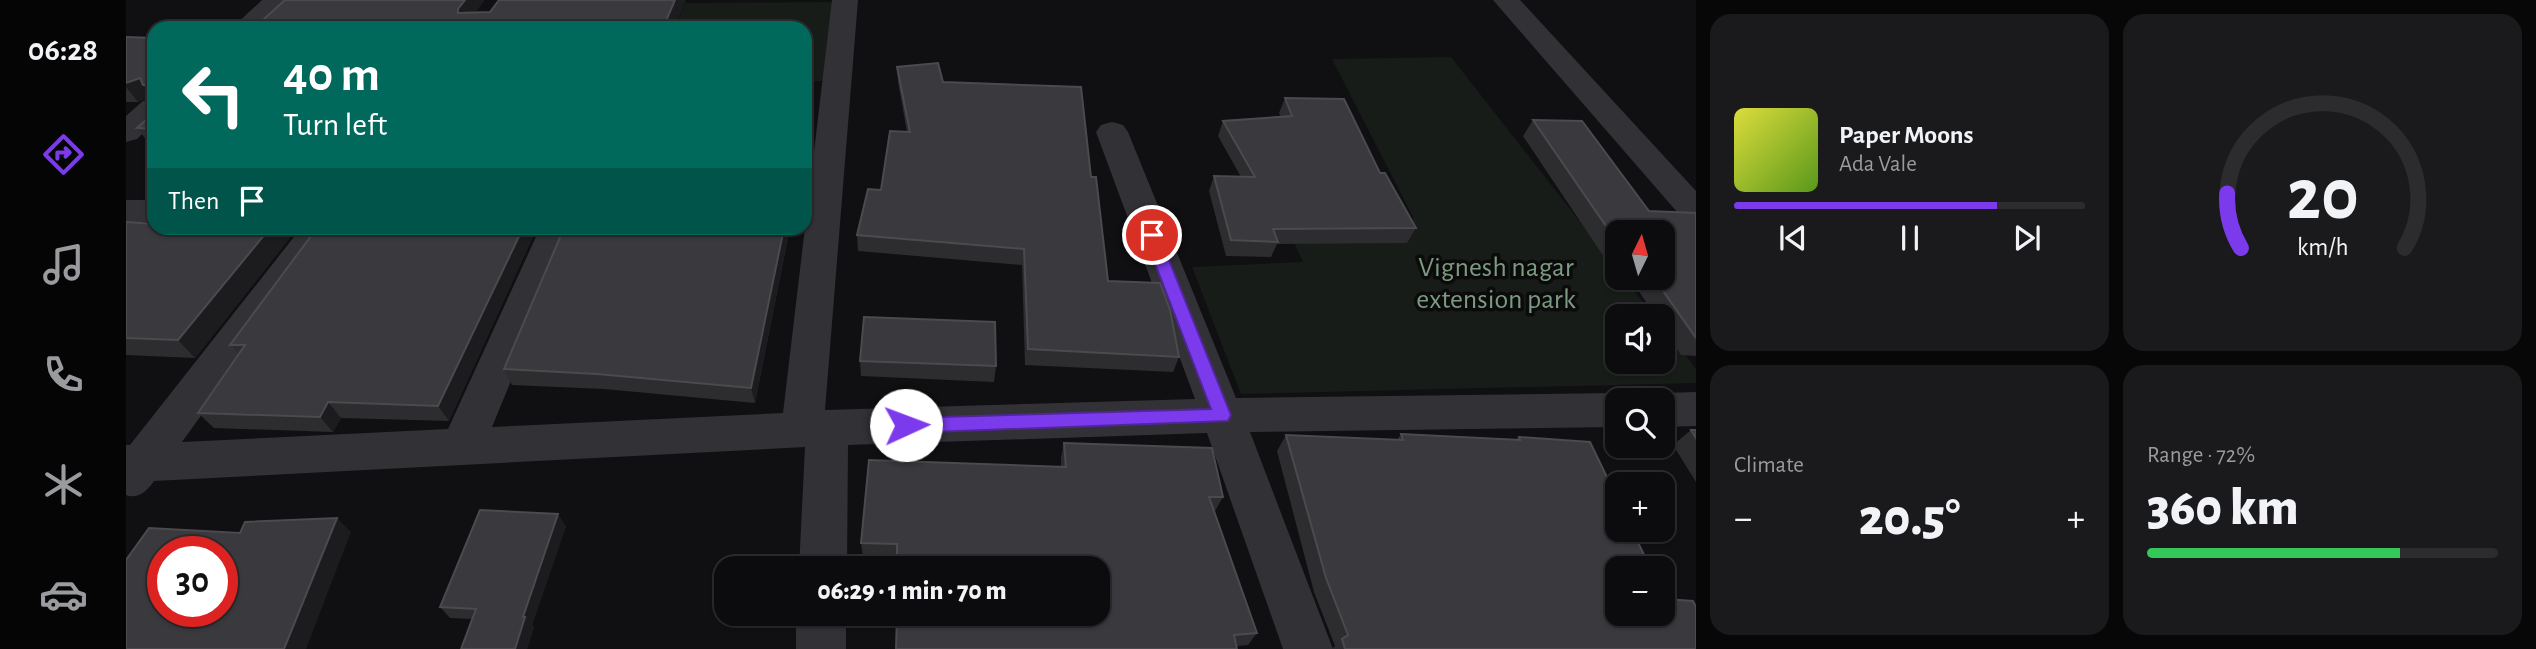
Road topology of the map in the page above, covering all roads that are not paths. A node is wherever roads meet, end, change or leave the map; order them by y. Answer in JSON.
{"nodes":[{"id":1,"x":278,"y":0,"type":"edge"},
{"id":2,"x":845,"y":0,"type":"edge"},
{"id":3,"x":1506,"y":0,"type":"edge"},
{"id":4,"x":254,"y":21,"type":"edge"},
{"id":5,"x":821,"y":86,"type":"edge"},
{"id":6,"x":1112,"y":132,"type":"dead end"},
{"id":7,"x":126,"y":211,"type":"edge"},
{"id":8,"x":147,"y":211,"type":"edge"},
{"id":9,"x":1696,"y":212,"type":"edge"},
{"id":10,"x":314,"y":235,"type":"edge"},
{"id":11,"x":554,"y":235,"type":"edge"},
{"id":12,"x":1696,"y":409,"type":"edge"},
{"id":13,"x":1605,"y":410,"type":"edge"},
{"id":14,"x":1675,"y":410,"type":"edge"},
{"id":15,"x":1222,"y":415,"type":"junction"},
{"id":16,"x":814,"y":429,"type":"junction"},
{"id":17,"x":462,"y":447,"type":"junction"},
{"id":18,"x":131,"y":471,"type":"edge"},
{"id":19,"x":822,"y":556,"type":"edge"},
{"id":20,"x":821,"y":626,"type":"edge"},
{"id":21,"x":821,"y":649,"type":"edge"},
{"id":22,"x":1308,"y":649,"type":"edge"}],
"edges":[{"from":1,"to":4,"type":"street"},
{"from":2,"to":5,"type":"street"},
{"from":3,"to":9,"type":"street"},
{"from":5,"to":16,"type":"street"},
{"from":6,"to":15,"type":"street"},
{"from":7,"to":8,"type":"street"},
{"from":10,"to":18,"type":"street"},
{"from":11,"to":17,"type":"street"},
{"from":12,"to":14,"type":"street"},
{"from":13,"to":15,"type":"street"},
{"from":15,"to":16,"type":"street"},
{"from":15,"to":22,"type":"street"},
{"from":16,"to":17,"type":"street"},
{"from":16,"to":19,"type":"street"},
{"from":17,"to":18,"type":"street"},
{"from":20,"to":21,"type":"street"}]}
